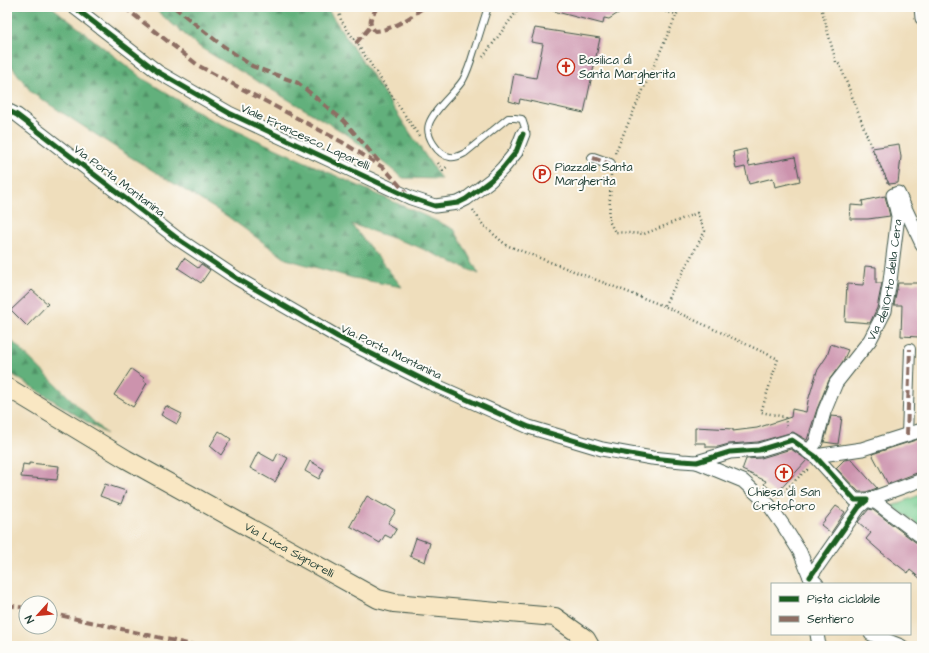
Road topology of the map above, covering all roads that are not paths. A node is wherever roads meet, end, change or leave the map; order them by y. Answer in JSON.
{"nodes":[{"id":1,"x":74,"y":7,"type":"edge"},
{"id":2,"x":488,"y":7,"type":"edge"},
{"id":3,"x":921,"y":7,"type":"edge"},
{"id":4,"x":922,"y":18,"type":"edge"},
{"id":5,"x":7,"y":110,"type":"edge"},
{"id":6,"x":523,"y":134,"type":"joint"},
{"id":7,"x":593,"y":158,"type":"dead end"},
{"id":8,"x":610,"y":164,"type":"road end"},
{"id":9,"x":922,"y":244,"type":"edge"},
{"id":10,"x":910,"y":349,"type":"dead end"},
{"id":11,"x":7,"y":387,"type":"edge"},
{"id":12,"x":922,"y":430,"type":"edge"},
{"id":13,"x":907,"y":435,"type":"junction"},
{"id":14,"x":812,"y":454,"type":"junction"},
{"id":15,"x":697,"y":462,"type":"junction"},
{"id":16,"x":922,"y":480,"type":"edge"},
{"id":17,"x":867,"y":500,"type":"junction"},
{"id":18,"x":922,"y":537,"type":"edge"},
{"id":19,"x":813,"y":582,"type":"edge"},
{"id":20,"x":817,"y":635,"type":"edge"},
{"id":21,"x":874,"y":635,"type":"edge"},
{"id":22,"x":590,"y":646,"type":"edge"},
{"id":23,"x":819,"y":646,"type":"edge"},
{"id":24,"x":901,"y":646,"type":"edge"}],
"edges":[{"from":1,"to":6,"type":"street","name":"Viale Francesco Laparelli"},
{"from":2,"to":6,"type":"lane"},
{"from":3,"to":4,"type":"street"},
{"from":5,"to":15,"type":"street","name":"Via Porta Montanina"},
{"from":7,"to":8,"type":"street"},
{"from":9,"to":14,"type":"street","name":"Via dell'Orto della Cera"},
{"from":10,"to":13,"type":"street"},
{"from":11,"to":22,"type":"main road","name":"Via Luca Signorelli"},
{"from":12,"to":13,"type":"street"},
{"from":13,"to":14,"type":"street"},
{"from":14,"to":15,"type":"street","name":"Via Porta Montanina"},
{"from":14,"to":17,"type":"street"},
{"from":15,"to":19,"type":"street"},
{"from":16,"to":17,"type":"street"},
{"from":17,"to":18,"type":"street"},
{"from":17,"to":19,"type":"street"},
{"from":20,"to":23,"type":"street"},
{"from":21,"to":24,"type":"street"}]}
